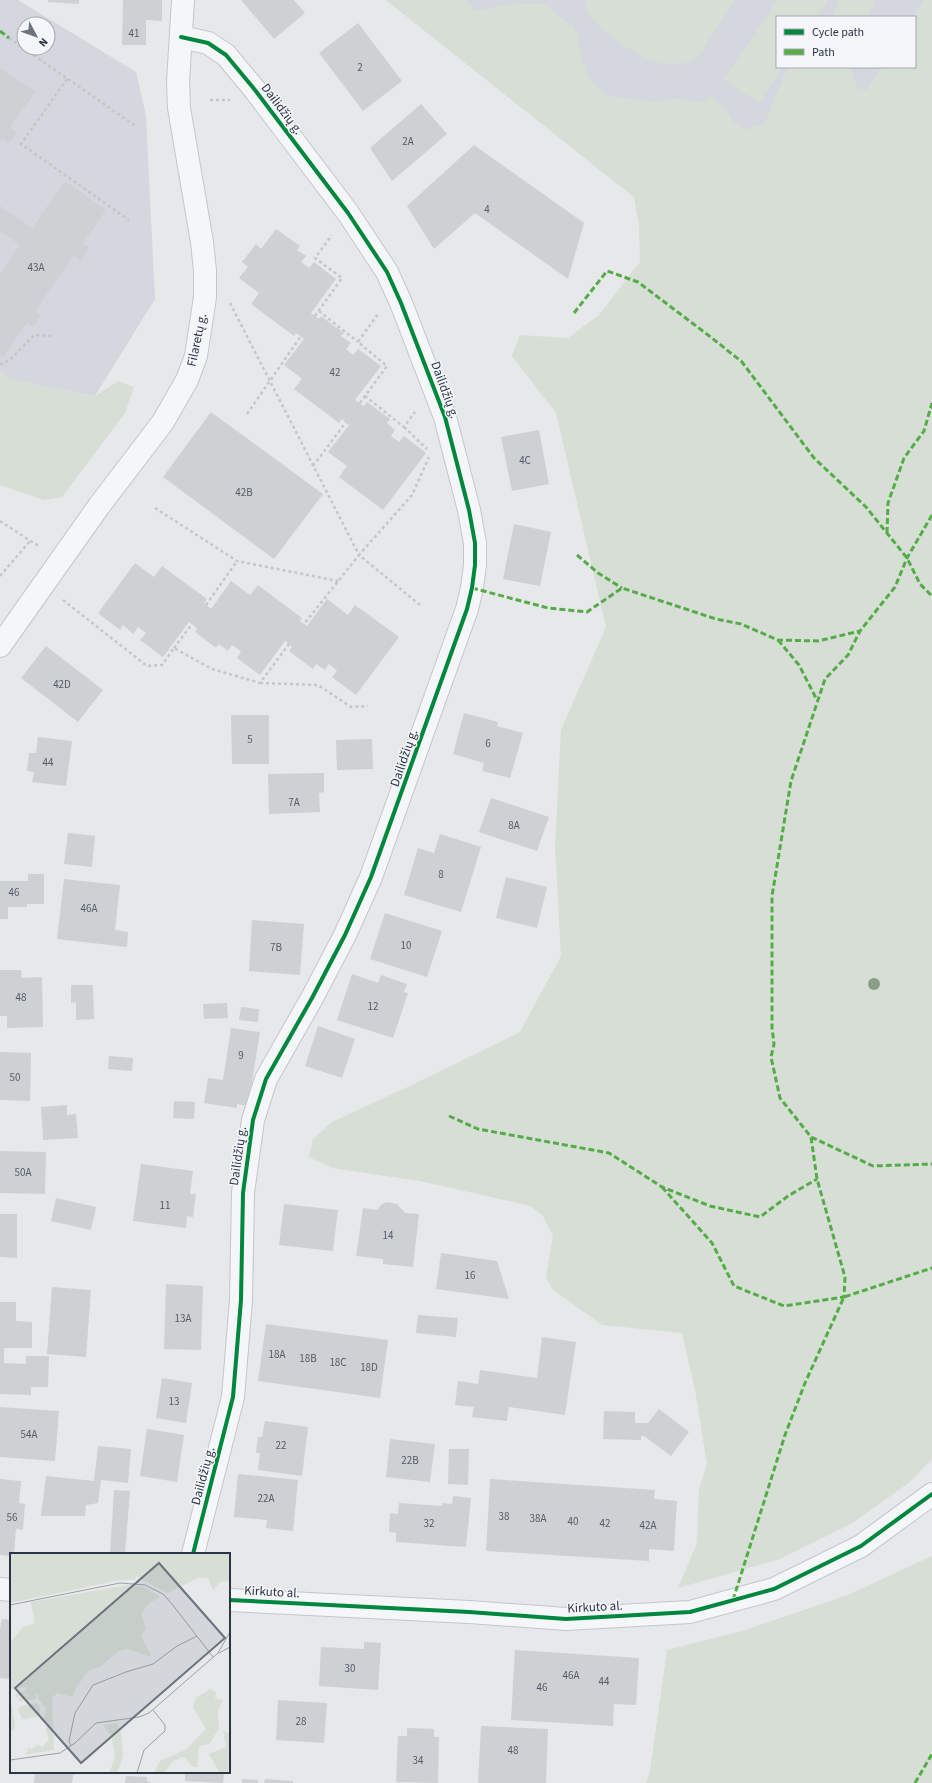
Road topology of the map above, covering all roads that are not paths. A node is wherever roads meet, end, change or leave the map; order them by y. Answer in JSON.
{"nodes":[{"id":1,"x":183,"y":0,"type":"edge"},
{"id":2,"x":181,"y":37,"type":"junction"},
{"id":3,"x":0,"y":646,"type":"edge"},
{"id":4,"x":932,"y":1494,"type":"edge"},
{"id":5,"x":193,"y":1553,"type":"edge"},
{"id":6,"x":0,"y":1589,"type":"edge"},
{"id":7,"x":10,"y":1590,"type":"edge"},
{"id":8,"x":230,"y":1600,"type":"edge"}],
"edges":[{"from":1,"to":2,"type":"street","name":"Filaretų g."},
{"from":2,"to":3,"type":"street","name":"Filaretų g."},
{"from":2,"to":5,"type":"street","name":"Dailidžių g."},
{"from":4,"to":8,"type":"street","name":"Kirkuto al."},
{"from":6,"to":7,"type":"street"}]}
